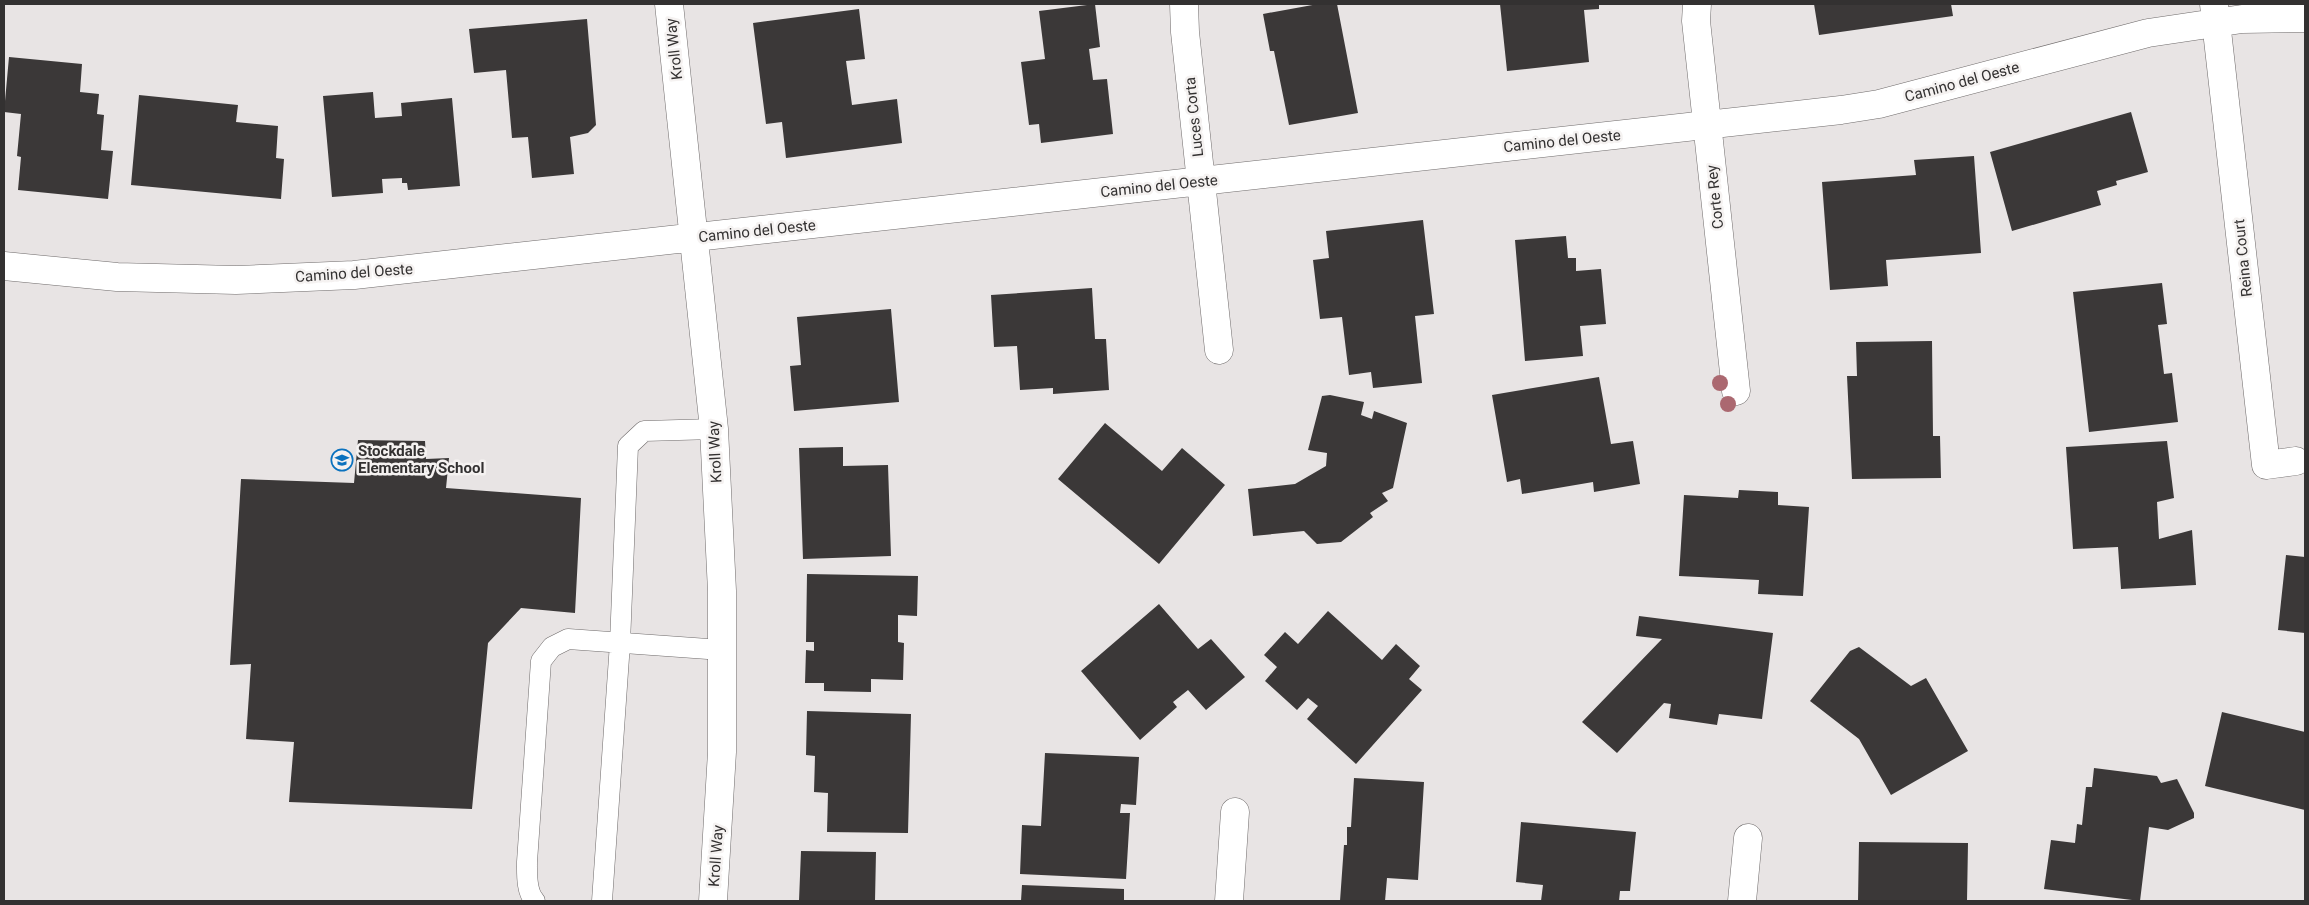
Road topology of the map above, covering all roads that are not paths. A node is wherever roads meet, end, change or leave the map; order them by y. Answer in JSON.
{"nodes":[{"id":1,"x":669,"y":4,"type":"edge"},
{"id":2,"x":1184,"y":4,"type":"edge"},
{"id":3,"x":1697,"y":4,"type":"edge"},
{"id":4,"x":2215,"y":12,"type":"edge"},
{"id":5,"x":2305,"y":18,"type":"edge"},
{"id":6,"x":1706,"y":125,"type":"junction"},
{"id":7,"x":1200,"y":182,"type":"junction"},
{"id":8,"x":695,"y":238,"type":"junction"},
{"id":9,"x":4,"y":266,"type":"edge"},
{"id":10,"x":1219,"y":350,"type":"dead end"},
{"id":11,"x":1736,"y":391,"type":"dead end"},
{"id":12,"x":714,"y":429,"type":"junction"},
{"id":13,"x":2296,"y":461,"type":"dead end"},
{"id":14,"x":620,"y":643,"type":"junction"},
{"id":15,"x":722,"y":650,"type":"junction"},
{"id":16,"x":1235,"y":812,"type":"dead end"},
{"id":17,"x":1748,"y":838,"type":"dead end"},
{"id":18,"x":535,"y":901,"type":"edge"},
{"id":19,"x":602,"y":901,"type":"edge"},
{"id":20,"x":713,"y":901,"type":"edge"},
{"id":21,"x":1229,"y":901,"type":"edge"},
{"id":22,"x":1742,"y":901,"type":"edge"}],
"edges":[{"from":1,"to":8,"type":"street","name":"Kroll Way"},
{"from":2,"to":7,"type":"street","name":"Luces Corta"},
{"from":3,"to":6,"type":"street","name":"Corte Rey"},
{"from":4,"to":5,"type":"street","name":"Camino del Oeste"},
{"from":4,"to":6,"type":"street","name":"Camino del Oeste"},
{"from":4,"to":13,"type":"street","name":"Reina Court"},
{"from":6,"to":7,"type":"street","name":"Camino del Oeste"},
{"from":6,"to":11,"type":"street","name":"Corte Rey"},
{"from":7,"to":8,"type":"street","name":"Camino del Oeste"},
{"from":7,"to":10,"type":"street","name":"Luces Corta"},
{"from":8,"to":9,"type":"street","name":"Camino del Oeste"},
{"from":8,"to":12,"type":"street","name":"Kroll Way"},
{"from":12,"to":14,"type":"lane"},
{"from":12,"to":15,"type":"street","name":"Kroll Way"},
{"from":14,"to":15,"type":"lane"},
{"from":14,"to":18,"type":"lane"},
{"from":14,"to":19,"type":"lane"},
{"from":15,"to":20,"type":"street","name":"Kroll Way"},
{"from":16,"to":21,"type":"street"},
{"from":17,"to":22,"type":"street"}]}
